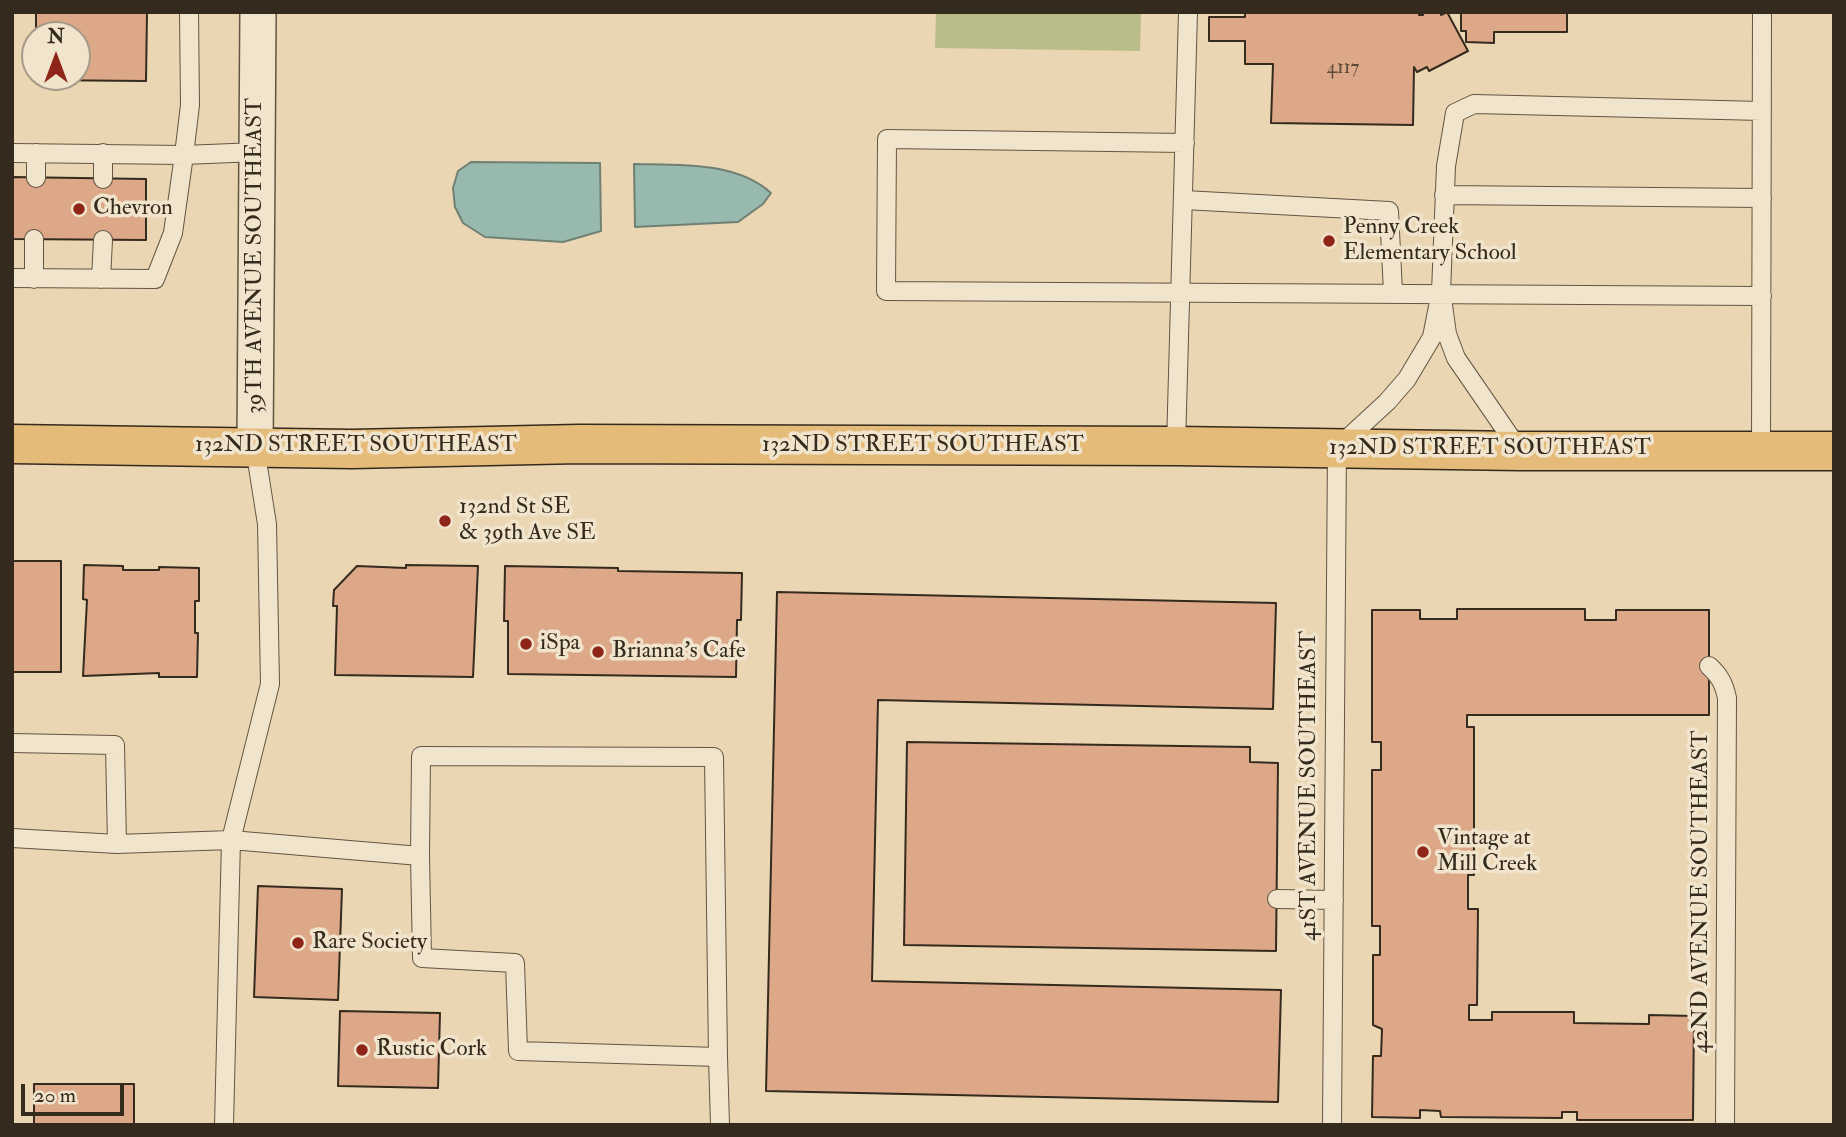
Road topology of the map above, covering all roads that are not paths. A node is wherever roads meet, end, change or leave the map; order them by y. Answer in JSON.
{"nodes":[{"id":1,"x":189,"y":12,"type":"edge"},
{"id":2,"x":258,"y":12,"type":"edge"},
{"id":3,"x":1188,"y":12,"type":"edge"},
{"id":4,"x":1762,"y":12,"type":"edge"},
{"id":5,"x":1762,"y":111,"type":"junction"},
{"id":6,"x":1185,"y":143,"type":"junction"},
{"id":7,"x":257,"y":152,"type":"junction"},
{"id":8,"x":12,"y":153,"type":"edge"},
{"id":9,"x":36,"y":153,"type":"junction"},
{"id":10,"x":103,"y":153,"type":"junction"},
{"id":11,"x":184,"y":155,"type":"junction"},
{"id":12,"x":36,"y":178,"type":"dead end"},
{"id":13,"x":103,"y":178,"type":"dead end"},
{"id":14,"x":1444,"y":194,"type":"junction"},
{"id":15,"x":1762,"y":198,"type":"junction"},
{"id":16,"x":1184,"y":200,"type":"junction"},
{"id":17,"x":34,"y":239,"type":"dead end"},
{"id":18,"x":103,"y":240,"type":"dead end"},
{"id":19,"x":12,"y":278,"type":"edge"},
{"id":20,"x":34,"y":278,"type":"junction"},
{"id":21,"x":101,"y":278,"type":"junction"},
{"id":22,"x":1393,"y":292,"type":"junction"},
{"id":23,"x":1441,"y":292,"type":"junction"},
{"id":24,"x":1182,"y":294,"type":"junction"},
{"id":25,"x":1762,"y":296,"type":"junction"},
{"id":26,"x":12,"y":444,"type":"edge"},
{"id":27,"x":1176,"y":446,"type":"junction"},
{"id":28,"x":255,"y":448,"type":"junction"},
{"id":29,"x":1337,"y":448,"type":"junction"},
{"id":30,"x":1761,"y":450,"type":"junction"},
{"id":31,"x":1520,"y":451,"type":"junction"},
{"id":32,"x":1834,"y":451,"type":"edge"},
{"id":33,"x":1709,"y":666,"type":"dead end"},
{"id":34,"x":12,"y":743,"type":"edge"},
{"id":35,"x":12,"y":838,"type":"edge"},
{"id":36,"x":231,"y":840,"type":"junction"},
{"id":37,"x":117,"y":844,"type":"junction"},
{"id":38,"x":420,"y":856,"type":"junction"},
{"id":39,"x":1277,"y":899,"type":"dead end"},
{"id":40,"x":1334,"y":900,"type":"junction"},
{"id":41,"x":718,"y":1057,"type":"junction"},
{"id":42,"x":224,"y":1125,"type":"edge"},
{"id":43,"x":720,"y":1125,"type":"edge"},
{"id":44,"x":1332,"y":1125,"type":"edge"},
{"id":45,"x":1725,"y":1125,"type":"edge"}],
"edges":[{"from":1,"to":11,"type":"lane"},
{"from":2,"to":7,"type":"street","name":"39TH AVENUE SOUTHEAST"},
{"from":3,"to":6,"type":"lane"},
{"from":4,"to":5,"type":"lane"},
{"from":5,"to":14,"type":"lane"},
{"from":5,"to":15,"type":"lane"},
{"from":6,"to":16,"type":"lane"},
{"from":6,"to":24,"type":"lane"},
{"from":7,"to":11,"type":"lane"},
{"from":7,"to":28,"type":"street","name":"39TH AVENUE SOUTHEAST"},
{"from":8,"to":9,"type":"lane"},
{"from":9,"to":10,"type":"lane"},
{"from":9,"to":12,"type":"lane"},
{"from":10,"to":11,"type":"lane"},
{"from":10,"to":13,"type":"lane"},
{"from":11,"to":21,"type":"lane"},
{"from":14,"to":15,"type":"lane"},
{"from":14,"to":23,"type":"lane"},
{"from":15,"to":25,"type":"lane"},
{"from":16,"to":22,"type":"lane"},
{"from":16,"to":24,"type":"lane"},
{"from":17,"to":20,"type":"lane"},
{"from":18,"to":21,"type":"lane"},
{"from":19,"to":20,"type":"lane"},
{"from":20,"to":21,"type":"lane"},
{"from":22,"to":23,"type":"lane"},
{"from":22,"to":24,"type":"lane"},
{"from":23,"to":25,"type":"lane"},
{"from":23,"to":29,"type":"lane"},
{"from":23,"to":31,"type":"lane"},
{"from":24,"to":27,"type":"lane"},
{"from":25,"to":30,"type":"lane"},
{"from":26,"to":28,"type":"main road","name":"132ND STREET SOUTHEAST"},
{"from":27,"to":28,"type":"main road","name":"132ND STREET SOUTHEAST"},
{"from":27,"to":29,"type":"main road","name":"132ND STREET SOUTHEAST"},
{"from":28,"to":36,"type":"lane","name":"39TH AVENUE SOUTHEAST"},
{"from":29,"to":31,"type":"main road","name":"132ND STREET SOUTHEAST"},
{"from":29,"to":40,"type":"lane","name":"41ST AVENUE SOUTHEAST"},
{"from":30,"to":31,"type":"main road","name":"132ND STREET SOUTHEAST"},
{"from":30,"to":32,"type":"main road","name":"132ND STREET SOUTHEAST"},
{"from":33,"to":45,"type":"lane","name":"42ND AVENUE SOUTHEAST"},
{"from":34,"to":37,"type":"lane"},
{"from":35,"to":37,"type":"lane"},
{"from":36,"to":37,"type":"lane"},
{"from":36,"to":38,"type":"lane"},
{"from":36,"to":42,"type":"lane","name":"39TH AVENUE SOUTHEAST"},
{"from":38,"to":41,"type":"lane"},
{"from":38,"to":41,"type":"lane"},
{"from":39,"to":40,"type":"lane"},
{"from":40,"to":44,"type":"lane","name":"41ST AVENUE SOUTHEAST"},
{"from":41,"to":43,"type":"lane"}]}
